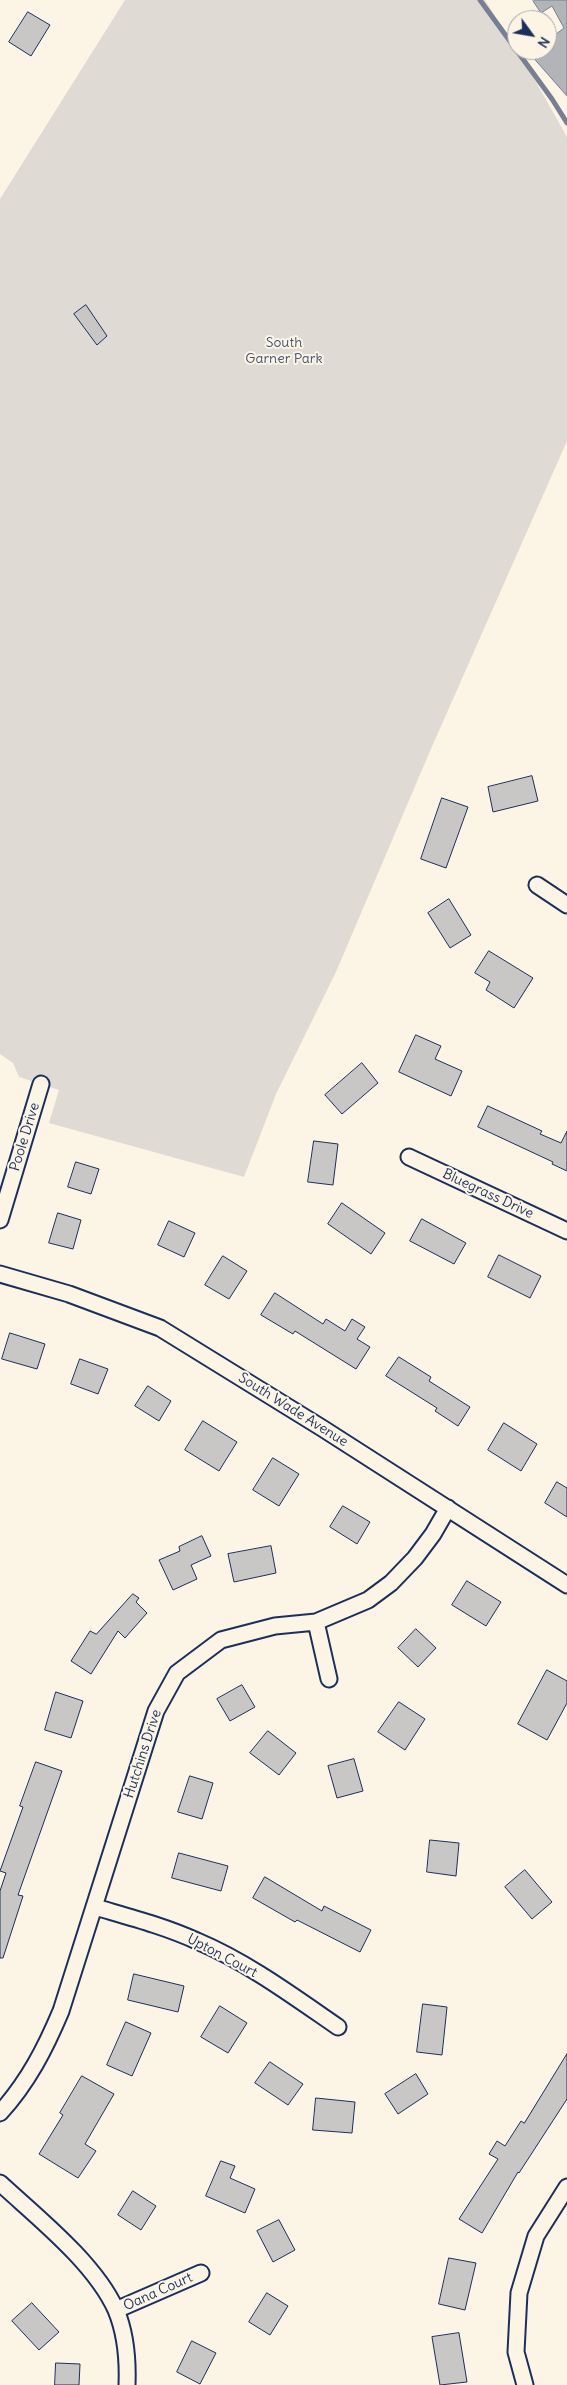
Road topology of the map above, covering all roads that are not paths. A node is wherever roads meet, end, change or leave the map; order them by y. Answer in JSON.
{"nodes":[{"id":1,"x":537,"y":885,"type":"dead end"},
{"id":2,"x":567,"y":905,"type":"edge"},
{"id":3,"x":41,"y":1084,"type":"dead end"},
{"id":4,"x":409,"y":1157,"type":"dead end"},
{"id":5,"x":0,"y":1220,"type":"edge"},
{"id":6,"x":567,"y":1231,"type":"edge"},
{"id":7,"x":0,"y":1274,"type":"edge"},
{"id":8,"x":448,"y":1508,"type":"junction"},
{"id":9,"x":567,"y":1585,"type":"edge"},
{"id":10,"x":316,"y":1622,"type":"junction"},
{"id":11,"x":328,"y":1678,"type":"dead end"},
{"id":12,"x":95,"y":1907,"type":"junction"},
{"id":13,"x":338,"y":2026,"type":"dead end"},
{"id":14,"x":0,"y":2113,"type":"edge"},
{"id":15,"x":0,"y":2183,"type":"edge"},
{"id":16,"x":567,"y":2187,"type":"edge"},
{"id":17,"x":201,"y":2273,"type":"dead end"},
{"id":18,"x":116,"y":2310,"type":"junction"},
{"id":19,"x":127,"y":2385,"type":"edge"},
{"id":20,"x":525,"y":2385,"type":"edge"}],
"edges":[{"from":1,"to":2,"type":"street"},
{"from":3,"to":5,"type":"street","name":"Poole Drive"},
{"from":4,"to":6,"type":"street","name":"Bluegrass Drive"},
{"from":7,"to":8,"type":"street","name":"South Wade Avenue"},
{"from":8,"to":9,"type":"street","name":"South Wade Avenue"},
{"from":8,"to":10,"type":"street","name":"Hutchins Drive"},
{"from":10,"to":11,"type":"street"},
{"from":10,"to":12,"type":"street","name":"Hutchins Drive"},
{"from":12,"to":13,"type":"street","name":"Upton Court"},
{"from":12,"to":14,"type":"street","name":"Hutchins Drive"},
{"from":15,"to":18,"type":"street"},
{"from":16,"to":20,"type":"street"},
{"from":17,"to":18,"type":"street","name":"Oana Court"},
{"from":18,"to":19,"type":"street"}]}
